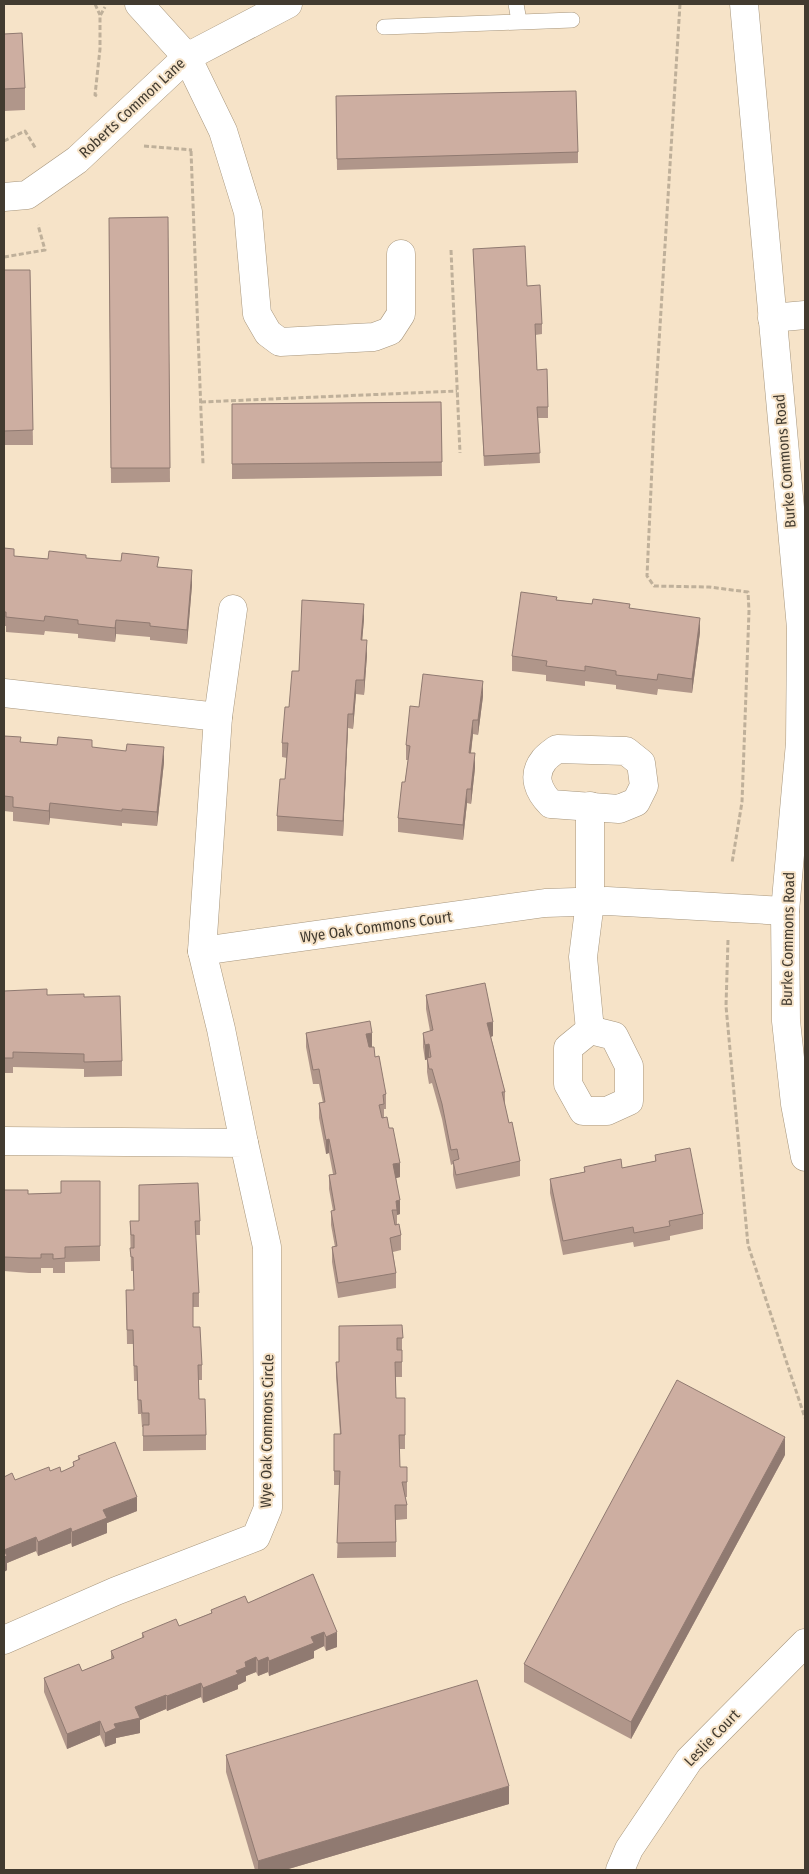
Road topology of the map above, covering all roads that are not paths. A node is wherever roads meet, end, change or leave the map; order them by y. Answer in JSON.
{"nodes":[{"id":1,"x":139,"y":4,"type":"edge"},
{"id":2,"x":288,"y":4,"type":"edge"},
{"id":3,"x":516,"y":4,"type":"edge"},
{"id":4,"x":744,"y":4,"type":"edge"},
{"id":5,"x":572,"y":20,"type":"dead end"},
{"id":6,"x":519,"y":21,"type":"junction"},
{"id":7,"x":384,"y":27,"type":"dead end"},
{"id":8,"x":187,"y":57,"type":"junction"},
{"id":9,"x":4,"y":197,"type":"edge"},
{"id":10,"x":401,"y":254,"type":"dead end"},
{"id":11,"x":805,"y":315,"type":"edge"},
{"id":12,"x":772,"y":318,"type":"junction"},
{"id":13,"x":233,"y":609,"type":"dead end"},
{"id":14,"x":4,"y":693,"type":"edge"},
{"id":15,"x":218,"y":717,"type":"junction"},
{"id":16,"x":590,"y":806,"type":"dead end"},
{"id":17,"x":590,"y":902,"type":"junction"},
{"id":18,"x":786,"y":911,"type":"junction"},
{"id":19,"x":202,"y":951,"type":"junction"},
{"id":20,"x":590,"y":1030,"type":"dead end"},
{"id":21,"x":4,"y":1141,"type":"edge"},
{"id":22,"x":244,"y":1143,"type":"junction"},
{"id":23,"x":805,"y":1156,"type":"edge"},
{"id":24,"x":4,"y":1640,"type":"edge"},
{"id":25,"x":805,"y":1643,"type":"edge"},
{"id":26,"x":620,"y":1870,"type":"edge"}],
"edges":[{"from":1,"to":8,"type":"street"},
{"from":2,"to":8,"type":"street","name":"Roberts Common Lane"},
{"from":3,"to":6,"type":"lane"},
{"from":4,"to":12,"type":"street","name":"Burke Commons Road"},
{"from":5,"to":6,"type":"lane"},
{"from":6,"to":7,"type":"lane"},
{"from":8,"to":9,"type":"street","name":"Roberts Common Lane"},
{"from":8,"to":10,"type":"street"},
{"from":11,"to":12,"type":"street"},
{"from":12,"to":18,"type":"street","name":"Burke Commons Road"},
{"from":13,"to":15,"type":"street"},
{"from":14,"to":15,"type":"street"},
{"from":15,"to":19,"type":"street"},
{"from":16,"to":17,"type":"street"},
{"from":17,"to":18,"type":"street","name":"Wye Oak Commons Court"},
{"from":17,"to":19,"type":"street","name":"Wye Oak Commons Court"},
{"from":17,"to":20,"type":"street"},
{"from":18,"to":23,"type":"street","name":"Burke Commons Road"},
{"from":19,"to":22,"type":"street","name":"Wye Oak Commons Circle"},
{"from":21,"to":22,"type":"street"},
{"from":22,"to":24,"type":"street","name":"Wye Oak Commons Circle"},
{"from":25,"to":26,"type":"street","name":"Leslie Court"}]}
